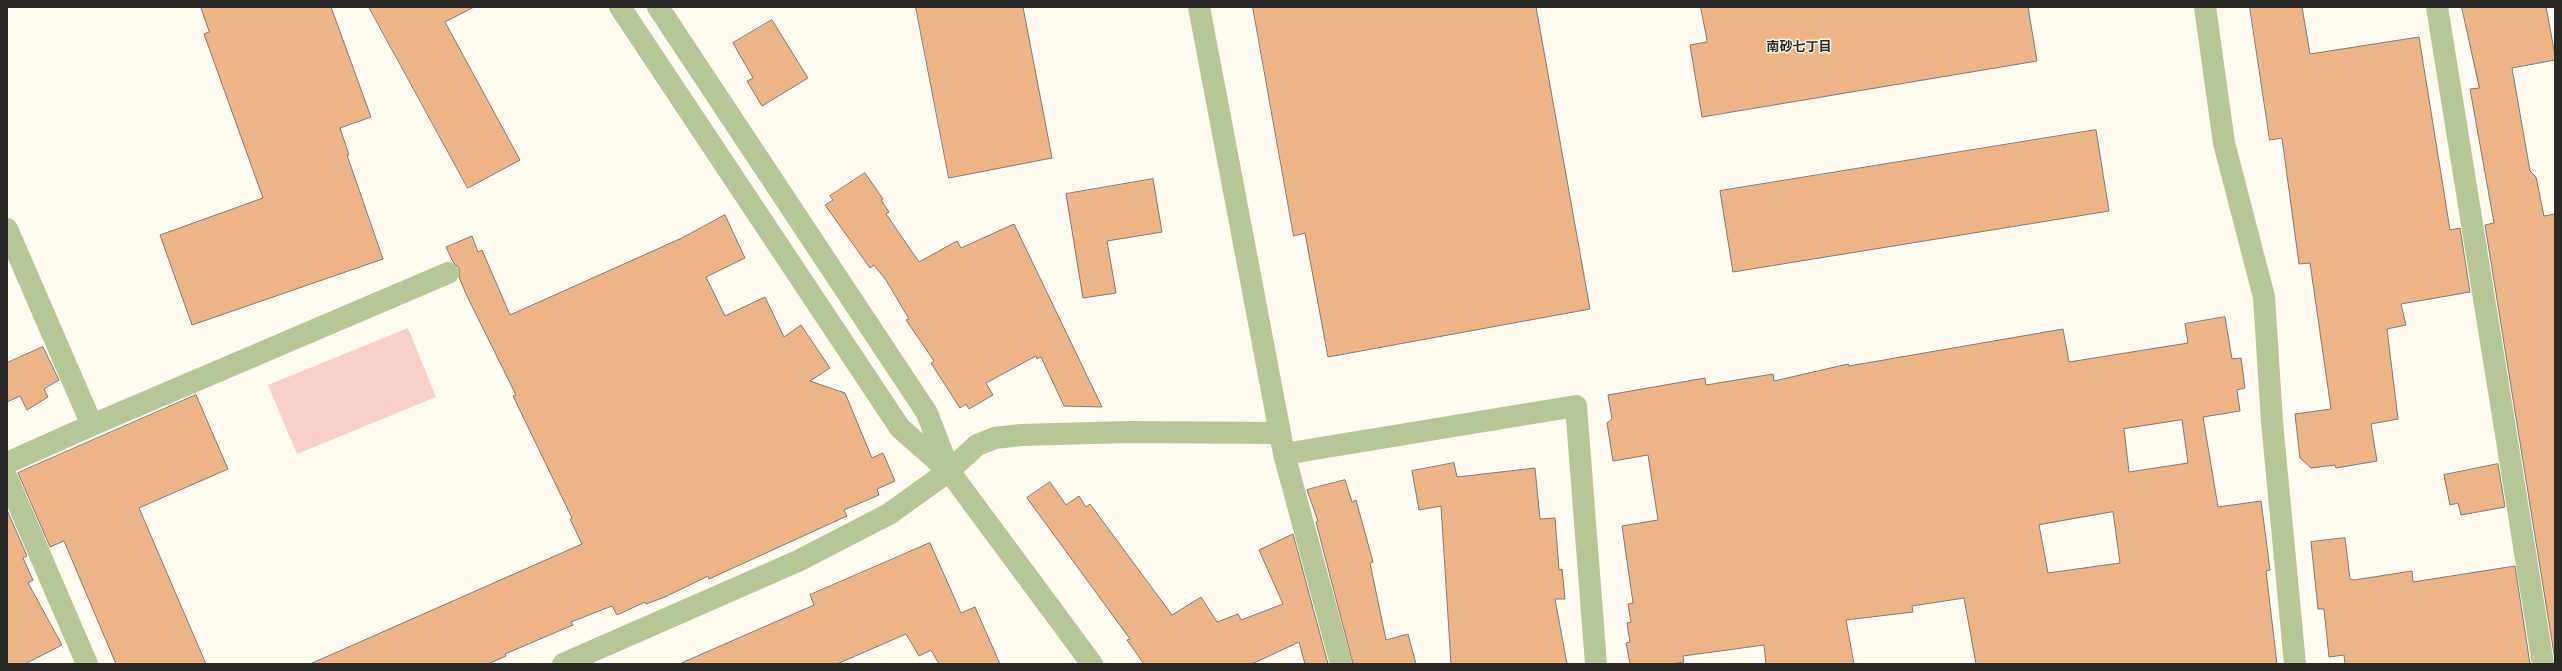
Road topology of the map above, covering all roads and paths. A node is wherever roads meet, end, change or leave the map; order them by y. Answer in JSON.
{"nodes":[{"id":1,"x":620,"y":7,"type":"edge"},
{"id":2,"x":658,"y":7,"type":"edge"},
{"id":3,"x":1199,"y":7,"type":"edge"},
{"id":4,"x":2205,"y":7,"type":"edge"},
{"id":5,"x":2437,"y":7,"type":"edge"},
{"id":6,"x":7,"y":229,"type":"edge"},
{"id":7,"x":448,"y":273,"type":"dead end"},
{"id":8,"x":92,"y":424,"type":"junction"},
{"id":9,"x":1281,"y":444,"type":"junction"},
{"id":10,"x":7,"y":463,"type":"edge"},
{"id":11,"x":949,"y":471,"type":"junction"},
{"id":12,"x":7,"y":478,"type":"edge"},
{"id":13,"x":87,"y":664,"type":"edge"},
{"id":14,"x":563,"y":664,"type":"edge"},
{"id":15,"x":1092,"y":664,"type":"edge"},
{"id":16,"x":1341,"y":664,"type":"edge"},
{"id":17,"x":1596,"y":664,"type":"edge"},
{"id":18,"x":2295,"y":664,"type":"edge"},
{"id":19,"x":2543,"y":664,"type":"edge"}],
"edges":[{"from":1,"to":11,"type":"street"},
{"from":2,"to":11,"type":"street"},
{"from":3,"to":9,"type":"street"},
{"from":4,"to":18,"type":"street"},
{"from":5,"to":19,"type":"street"},
{"from":6,"to":8,"type":"street"},
{"from":7,"to":8,"type":"street"},
{"from":8,"to":10,"type":"street"},
{"from":9,"to":11,"type":"street"},
{"from":9,"to":16,"type":"street"},
{"from":9,"to":17,"type":"street"},
{"from":11,"to":14,"type":"street"},
{"from":11,"to":15,"type":"street"},
{"from":12,"to":13,"type":"street"}]}
